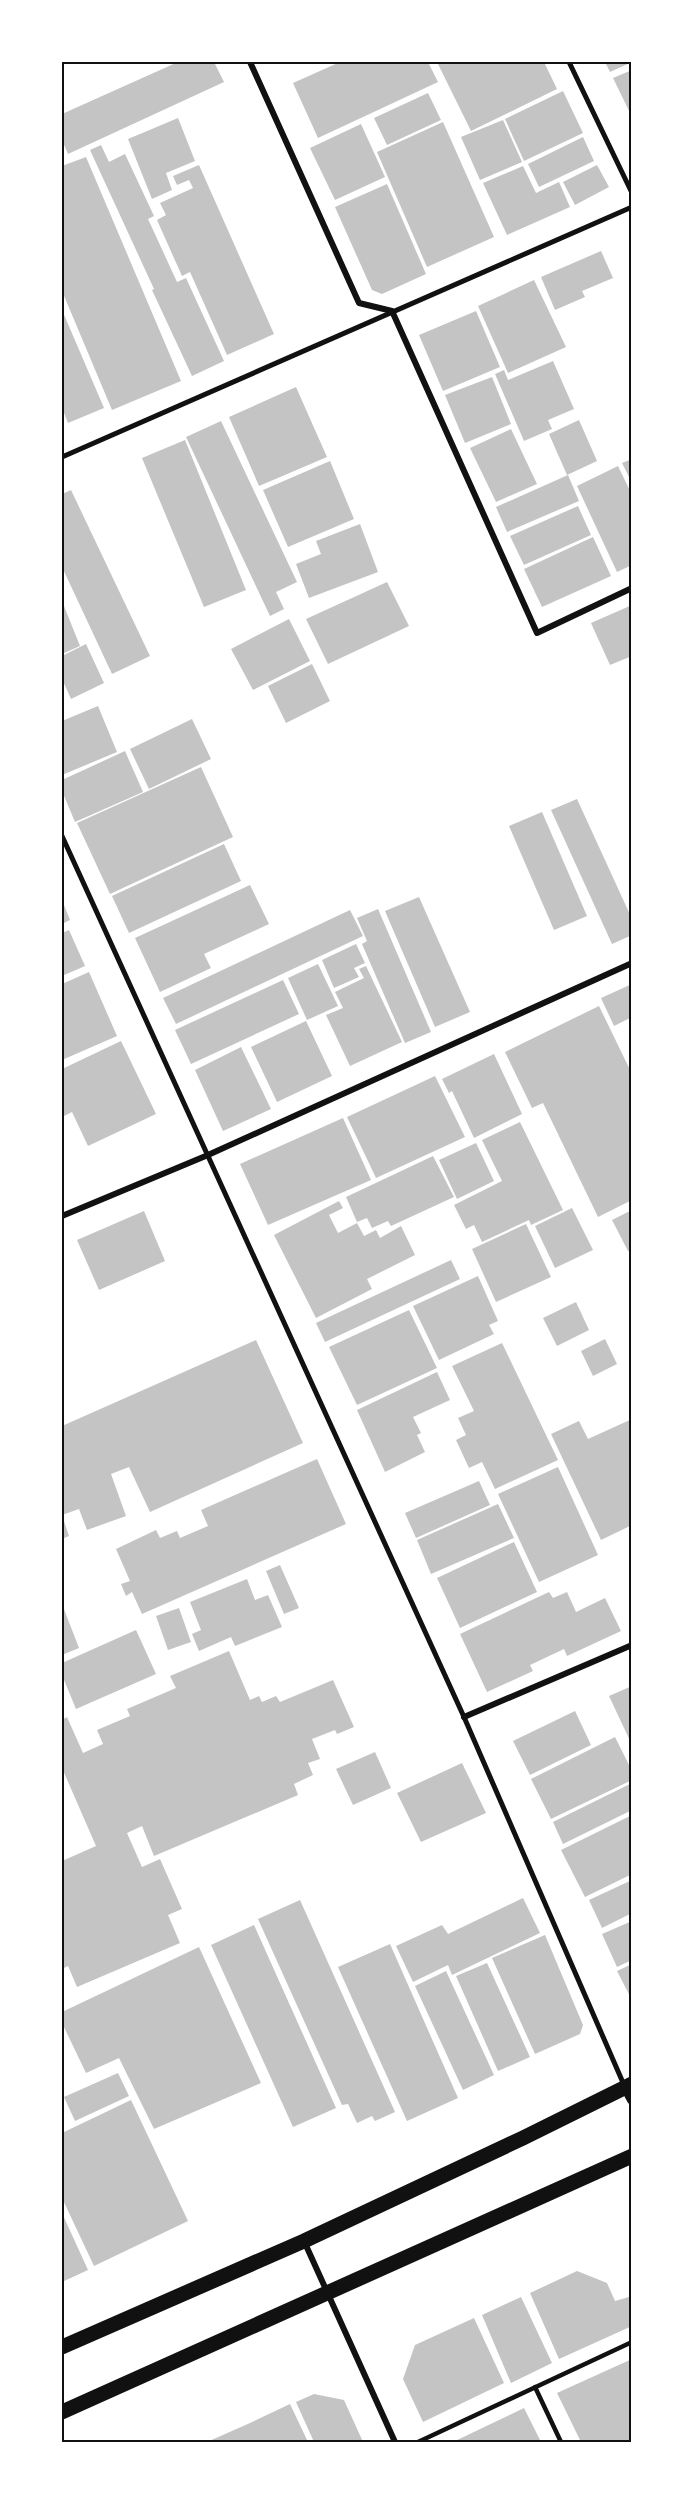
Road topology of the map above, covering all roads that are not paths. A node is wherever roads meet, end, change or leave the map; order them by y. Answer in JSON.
{"nodes":[{"id":1,"x":250,"y":62,"type":"edge"},
{"id":2,"x":569,"y":62,"type":"edge"},
{"id":3,"x":632,"y":193,"type":"edge"},
{"id":4,"x":632,"y":207,"type":"edge"},
{"id":5,"x":392,"y":311,"type":"junction"},
{"id":6,"x":62,"y":457,"type":"edge"},
{"id":7,"x":632,"y":588,"type":"edge"},
{"id":8,"x":62,"y":836,"type":"edge"},
{"id":9,"x":632,"y":963,"type":"edge"},
{"id":10,"x":208,"y":1155,"type":"junction"},
{"id":11,"x":62,"y":1216,"type":"edge"},
{"id":12,"x":632,"y":1645,"type":"edge"},
{"id":13,"x":464,"y":1718,"type":"junction"},
{"id":14,"x":629,"y":2090,"type":"edge"},
{"id":15,"x":632,"y":2156,"type":"edge"},
{"id":16,"x":304,"y":2241,"type":"junction"},
{"id":17,"x":327,"y":2291,"type":"junction"},
{"id":18,"x":632,"y":2342,"type":"edge"},
{"id":19,"x":62,"y":2347,"type":"edge"},
{"id":20,"x":535,"y":2387,"type":"junction"},
{"id":21,"x":62,"y":2412,"type":"edge"},
{"id":22,"x":395,"y":2442,"type":"edge"},
{"id":23,"x":418,"y":2442,"type":"edge"},
{"id":24,"x":561,"y":2442,"type":"edge"}],
"edges":[{"from":1,"to":5,"type":"street"},
{"from":2,"to":3,"type":"street"},
{"from":4,"to":5,"type":"street"},
{"from":5,"to":6,"type":"street"},
{"from":5,"to":7,"type":"street"},
{"from":8,"to":10,"type":"street"},
{"from":9,"to":10,"type":"street"},
{"from":10,"to":11,"type":"street"},
{"from":10,"to":13,"type":"street"},
{"from":12,"to":13,"type":"street"},
{"from":13,"to":14,"type":"street"},
{"from":14,"to":16,"type":"main road"},
{"from":15,"to":17,"type":"main road"},
{"from":16,"to":17,"type":"street"},
{"from":16,"to":19,"type":"main road"},
{"from":17,"to":21,"type":"main road"},
{"from":17,"to":22,"type":"street"},
{"from":18,"to":20,"type":"lane"},
{"from":20,"to":23,"type":"lane"},
{"from":20,"to":24,"type":"lane"}]}
